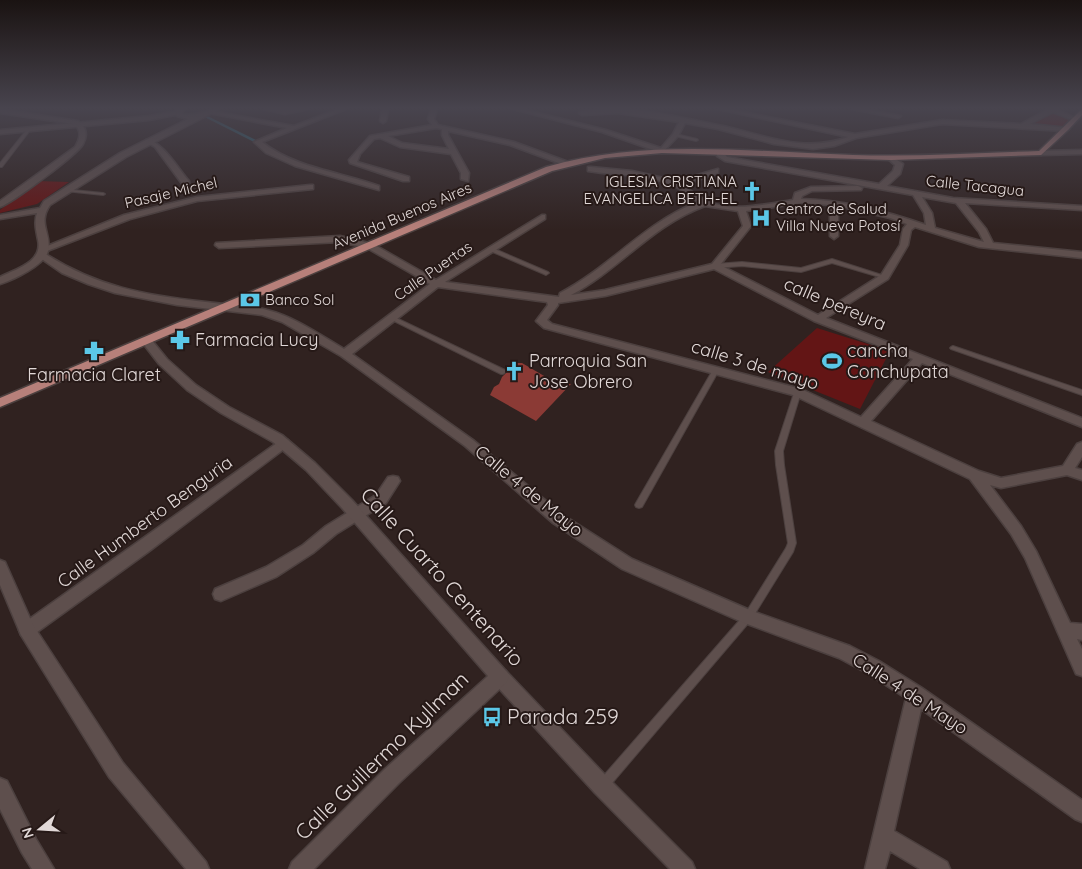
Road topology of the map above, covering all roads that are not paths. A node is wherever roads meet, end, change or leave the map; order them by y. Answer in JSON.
{"nodes":[{"id":1,"x":13,"y":150,"type":"edge"},
{"id":2,"x":75,"y":150,"type":"edge"},
{"id":3,"x":134,"y":150,"type":"edge"},
{"id":4,"x":160,"y":150,"type":"edge"},
{"id":5,"x":266,"y":150,"type":"edge"},
{"id":6,"x":361,"y":150,"type":"edge"},
{"id":7,"x":432,"y":150,"type":"edge"},
{"id":8,"x":532,"y":150,"type":"edge"},
{"id":9,"x":655,"y":150,"type":"edge"},
{"id":10,"x":664,"y":150,"type":"edge"},
{"id":11,"x":1045,"y":150,"type":"edge"},
{"id":12,"x":1080,"y":151,"type":"edge"},
{"id":13,"x":454,"y":152,"type":"joint"},
{"id":14,"x":662,"y":152,"type":"junction"},
{"id":15,"x":1041,"y":153,"type":"junction"},
{"id":16,"x":720,"y":154,"type":"junction"},
{"id":17,"x":891,"y":158,"type":"junction"},
{"id":18,"x":567,"y":163,"type":"junction"},
{"id":19,"x":0,"y":166,"type":"edge"},
{"id":20,"x":371,"y":168,"type":"junction"},
{"id":21,"x":591,"y":169,"type":"dead end"},
{"id":22,"x":716,"y":171,"type":"dead end"},
{"id":23,"x":406,"y":179,"type":"dead end"},
{"id":24,"x":465,"y":180,"type":"dead end"},
{"id":25,"x":359,"y":181,"type":"junction"},
{"id":26,"x":186,"y":182,"type":"dead end"},
{"id":27,"x":677,"y":184,"type":"junction"},
{"id":28,"x":862,"y":184,"type":"junction"},
{"id":29,"x":310,"y":187,"type":"dead end"},
{"id":30,"x":376,"y":188,"type":"dead end"},
{"id":31,"x":881,"y":188,"type":"junction"},
{"id":32,"x":65,"y":190,"type":"junction"},
{"id":33,"x":103,"y":194,"type":"dead end"},
{"id":34,"x":916,"y":194,"type":"junction"},
{"id":35,"x":797,"y":201,"type":"junction"},
{"id":36,"x":959,"y":201,"type":"junction"},
{"id":37,"x":2,"y":202,"type":"edge"},
{"id":38,"x":704,"y":203,"type":"junction"},
{"id":39,"x":834,"y":203,"type":"junction"},
{"id":40,"x":1082,"y":208,"type":"edge"},
{"id":41,"x":40,"y":210,"type":"junction"},
{"id":42,"x":741,"y":210,"type":"junction"},
{"id":43,"x":0,"y":217,"type":"edge"},
{"id":44,"x":542,"y":217,"type":"dead end"},
{"id":45,"x":913,"y":224,"type":"junction"},
{"id":46,"x":931,"y":230,"type":"junction"},
{"id":47,"x":834,"y":236,"type":"dead end"},
{"id":48,"x":219,"y":245,"type":"dead end"},
{"id":49,"x":990,"y":245,"type":"junction"},
{"id":50,"x":370,"y":246,"type":"junction"},
{"id":51,"x":490,"y":249,"type":"junction"},
{"id":52,"x":42,"y":252,"type":"junction"},
{"id":53,"x":1082,"y":255,"type":"edge"},
{"id":54,"x":715,"y":266,"type":"junction"},
{"id":55,"x":546,"y":274,"type":"dead end"},
{"id":56,"x":885,"y":277,"type":"junction"},
{"id":57,"x":0,"y":281,"type":"edge"},
{"id":58,"x":436,"y":284,"type":"junction"},
{"id":59,"x":552,"y":300,"type":"junction"},
{"id":60,"x":226,"y":307,"type":"junction"},
{"id":61,"x":392,"y":318,"type":"junction"},
{"id":62,"x":818,"y":319,"type":"junction"},
{"id":63,"x":146,"y":340,"type":"junction"},
{"id":64,"x":953,"y":348,"type":"dead end"},
{"id":65,"x":345,"y":354,"type":"junction"},
{"id":66,"x":920,"y":358,"type":"junction"},
{"id":67,"x":716,"y":370,"type":"junction"},
{"id":68,"x":503,"y":372,"type":"dead end"},
{"id":69,"x":797,"y":392,"type":"junction"},
{"id":70,"x":1082,"y":393,"type":"edge"},
{"id":71,"x":0,"y":403,"type":"edge"},
{"id":72,"x":863,"y":422,"type":"junction"},
{"id":73,"x":1082,"y":423,"type":"edge"},
{"id":74,"x":284,"y":444,"type":"junction"},
{"id":75,"x":1082,"y":447,"type":"edge"},
{"id":76,"x":1067,"y":470,"type":"junction"},
{"id":77,"x":975,"y":475,"type":"junction"},
{"id":78,"x":1082,"y":475,"type":"edge"},
{"id":79,"x":393,"y":481,"type":"dead end"},
{"id":80,"x":638,"y":505,"type":"dead end"},
{"id":81,"x":356,"y":514,"type":"junction"},
{"id":82,"x":0,"y":567,"type":"edge"},
{"id":83,"x":221,"y":594,"type":"dead end"},
{"id":84,"x":748,"y":617,"type":"junction"},
{"id":85,"x":27,"y":630,"type":"junction"},
{"id":86,"x":1065,"y":630,"type":"junction"},
{"id":87,"x":1082,"y":632,"type":"edge"},
{"id":88,"x":1082,"y":668,"type":"edge"},
{"id":89,"x":500,"y":677,"type":"junction"},
{"id":90,"x":916,"y":694,"type":"junction"},
{"id":91,"x":602,"y":786,"type":"junction"},
{"id":92,"x":0,"y":788,"type":"edge"},
{"id":93,"x":1082,"y":812,"type":"edge"},
{"id":94,"x":882,"y":835,"type":"junction"},
{"id":95,"x":44,"y":869,"type":"edge"},
{"id":96,"x":199,"y":869,"type":"edge"},
{"id":97,"x":299,"y":869,"type":"edge"},
{"id":98,"x":684,"y":869,"type":"edge"},
{"id":99,"x":875,"y":869,"type":"edge"},
{"id":100,"x":940,"y":869,"type":"edge"}],
"edges":[{"from":1,"to":19,"type":"lane"},
{"from":2,"to":37,"type":"street"},
{"from":3,"to":32,"type":"street"},
{"from":4,"to":26,"type":"street"},
{"from":5,"to":25,"type":"street"},
{"from":6,"to":20,"type":"street"},
{"from":7,"to":13,"type":"street"},
{"from":8,"to":18,"type":"street"},
{"from":9,"to":14,"type":"street"},
{"from":10,"to":14,"type":"street"},
{"from":11,"to":15,"type":"main road"},
{"from":12,"to":15,"type":"street","name":"Avenida Buenos Aires"},
{"from":13,"to":24,"type":"street"},
{"from":14,"to":16,"type":"main road","name":"Avenida Buenos Aires"},
{"from":14,"to":18,"type":"main road","name":"Avenida Buenos Aires"},
{"from":15,"to":17,"type":"main road","name":"Avenida Buenos Aires"},
{"from":16,"to":17,"type":"main road","name":"Avenida Buenos Aires"},
{"from":16,"to":28,"type":"street","name":"Calle Tacagua"},
{"from":17,"to":31,"type":"street"},
{"from":18,"to":50,"type":"main road","name":"Avenida Buenos Aires"},
{"from":20,"to":23,"type":"street"},
{"from":20,"to":25,"type":"street"},
{"from":21,"to":27,"type":"street"},
{"from":22,"to":27,"type":"street"},
{"from":25,"to":30,"type":"street"},
{"from":27,"to":38,"type":"street"},
{"from":28,"to":31,"type":"street","name":"Calle Tacagua"},
{"from":28,"to":35,"type":"street"},
{"from":29,"to":52,"type":"street","name":"Pasaje Michel"},
{"from":31,"to":34,"type":"street","name":"Calle Tacagua"},
{"from":32,"to":33,"type":"lane"},
{"from":32,"to":41,"type":"street"},
{"from":34,"to":36,"type":"street","name":"Calle Tacagua"},
{"from":34,"to":46,"type":"street"},
{"from":35,"to":39,"type":"street"},
{"from":35,"to":42,"type":"street"},
{"from":36,"to":40,"type":"street","name":"Calle Tacagua"},
{"from":36,"to":49,"type":"street"},
{"from":38,"to":42,"type":"street"},
{"from":38,"to":59,"type":"street"},
{"from":39,"to":45,"type":"street"},
{"from":39,"to":47,"type":"street"},
{"from":41,"to":43,"type":"street"},
{"from":41,"to":52,"type":"street"},
{"from":42,"to":54,"type":"street"},
{"from":44,"to":51,"type":"street","name":"Calle Puertas"},
{"from":45,"to":46,"type":"street"},
{"from":45,"to":56,"type":"street"},
{"from":46,"to":49,"type":"street"},
{"from":48,"to":50,"type":"street"},
{"from":49,"to":53,"type":"street"},
{"from":50,"to":58,"type":"street"},
{"from":50,"to":60,"type":"main road","name":"Avenida Buenos Aires"},
{"from":51,"to":55,"type":"lane"},
{"from":51,"to":58,"type":"street","name":"Calle Puertas"},
{"from":52,"to":57,"type":"street","name":"Pasaje Michel"},
{"from":52,"to":60,"type":"street","name":"Calle 4 de Mayo"},
{"from":54,"to":56,"type":"lane"},
{"from":54,"to":59,"type":"street"},
{"from":54,"to":62,"type":"street","name":"calle pereyra"},
{"from":56,"to":62,"type":"street"},
{"from":58,"to":59,"type":"street"},
{"from":58,"to":61,"type":"street","name":"Calle Puertas"},
{"from":59,"to":67,"type":"street","name":"calle 3 de mayo"},
{"from":60,"to":63,"type":"main road","name":"Avenida Buenos Aires"},
{"from":60,"to":65,"type":"street","name":"Calle 4 de Mayo"},
{"from":61,"to":65,"type":"street","name":"Calle Puertas"},
{"from":61,"to":68,"type":"lane"},
{"from":62,"to":66,"type":"street","name":"calle pereyra"},
{"from":63,"to":71,"type":"main road","name":"Avenida Buenos Aires"},
{"from":63,"to":74,"type":"street","name":"Calle Cuarto Centenario"},
{"from":64,"to":70,"type":"lane"},
{"from":65,"to":84,"type":"street","name":"Calle 4 de Mayo"},
{"from":66,"to":72,"type":"street"},
{"from":66,"to":73,"type":"street","name":"calle pereyra"},
{"from":67,"to":69,"type":"street","name":"calle 3 de mayo"},
{"from":67,"to":80,"type":"lane"},
{"from":69,"to":72,"type":"street","name":"calle 3 de mayo"},
{"from":69,"to":84,"type":"lane"},
{"from":72,"to":77,"type":"street","name":"calle 3 de mayo"},
{"from":74,"to":81,"type":"street","name":"Calle Cuarto Centenario"},
{"from":74,"to":85,"type":"street","name":"Calle Humberto Benguria"},
{"from":75,"to":76,"type":"street"},
{"from":76,"to":77,"type":"street","name":"calle 3 de mayo"},
{"from":76,"to":78,"type":"street"},
{"from":77,"to":86,"type":"street"},
{"from":79,"to":81,"type":"street"},
{"from":81,"to":83,"type":"street"},
{"from":81,"to":89,"type":"street","name":"Calle Cuarto Centenario"},
{"from":82,"to":85,"type":"street"},
{"from":84,"to":90,"type":"street","name":"Calle 4 de Mayo"},
{"from":84,"to":91,"type":"lane"},
{"from":85,"to":96,"type":"street"},
{"from":86,"to":87,"type":"street"},
{"from":86,"to":88,"type":"street"},
{"from":89,"to":91,"type":"street","name":"Calle Cuarto Centenario"},
{"from":89,"to":97,"type":"street","name":"Calle Guillermo Kyllman"},
{"from":90,"to":93,"type":"street","name":"Calle 4 de Mayo"},
{"from":90,"to":94,"type":"street"},
{"from":91,"to":98,"type":"street","name":"Calle Cuarto Centenario"},
{"from":92,"to":95,"type":"street"},
{"from":94,"to":99,"type":"street"},
{"from":94,"to":100,"type":"street"}]}
